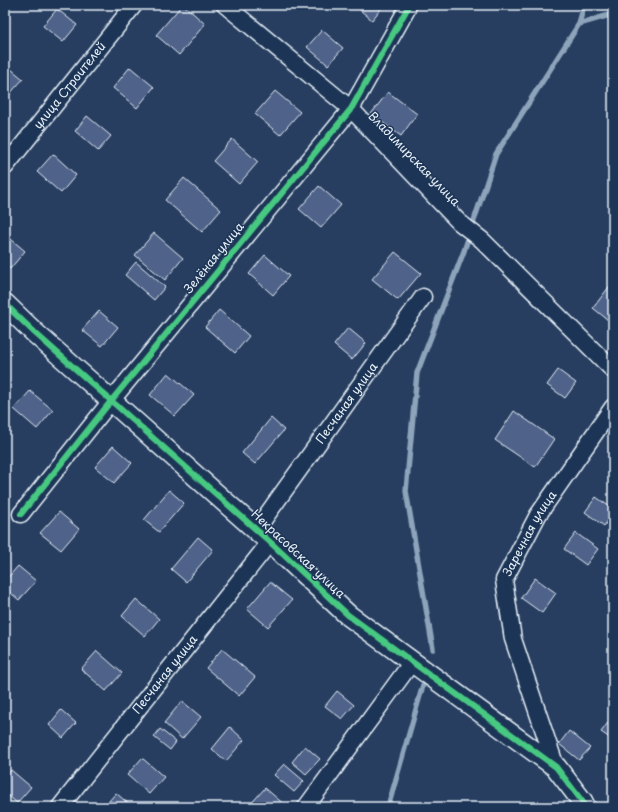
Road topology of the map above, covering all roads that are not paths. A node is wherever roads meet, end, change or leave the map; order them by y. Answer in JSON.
{"nodes":[{"id":1,"x":134,"y":5,"type":"edge"},
{"id":2,"x":225,"y":5,"type":"edge"},
{"id":3,"x":408,"y":5,"type":"edge"},
{"id":4,"x":351,"y":109,"type":"junction"},
{"id":5,"x":5,"y":167,"type":"edge"},
{"id":6,"x":423,"y":297,"type":"dead end"},
{"id":7,"x":5,"y":304,"type":"edge"},
{"id":8,"x":613,"y":370,"type":"edge"},
{"id":9,"x":111,"y":401,"type":"junction"},
{"id":10,"x":613,"y":408,"type":"edge"},
{"id":11,"x":21,"y":514,"type":"dead end"},
{"id":12,"x":263,"y":536,"type":"junction"},
{"id":13,"x":412,"y":662,"type":"junction"},
{"id":14,"x":556,"y":767,"type":"junction"},
{"id":15,"x":60,"y":807,"type":"edge"},
{"id":16,"x":306,"y":807,"type":"edge"},
{"id":17,"x":585,"y":807,"type":"edge"}],
"edges":[{"from":1,"to":5,"type":"street","name":"улица Строителей"},
{"from":2,"to":4,"type":"street","name":"Владимирская улица"},
{"from":3,"to":4,"type":"street","name":"Зелёная улица"},
{"from":4,"to":8,"type":"street","name":"Владимирская улица"},
{"from":4,"to":9,"type":"street","name":"Зелёная улица"},
{"from":6,"to":12,"type":"street","name":"Песчаная улица"},
{"from":7,"to":9,"type":"street","name":"Некрасовская улица"},
{"from":9,"to":11,"type":"street","name":"Зелёная улица"},
{"from":9,"to":12,"type":"street","name":"Некрасовская улица"},
{"from":10,"to":14,"type":"street","name":"Заречная улица"},
{"from":12,"to":13,"type":"street","name":"Некрасовская улица"},
{"from":12,"to":15,"type":"street","name":"Песчаная улица"},
{"from":13,"to":14,"type":"street","name":"Некрасовская улица"},
{"from":13,"to":16,"type":"street"},
{"from":14,"to":17,"type":"street","name":"Некрасовская улица"}]}
